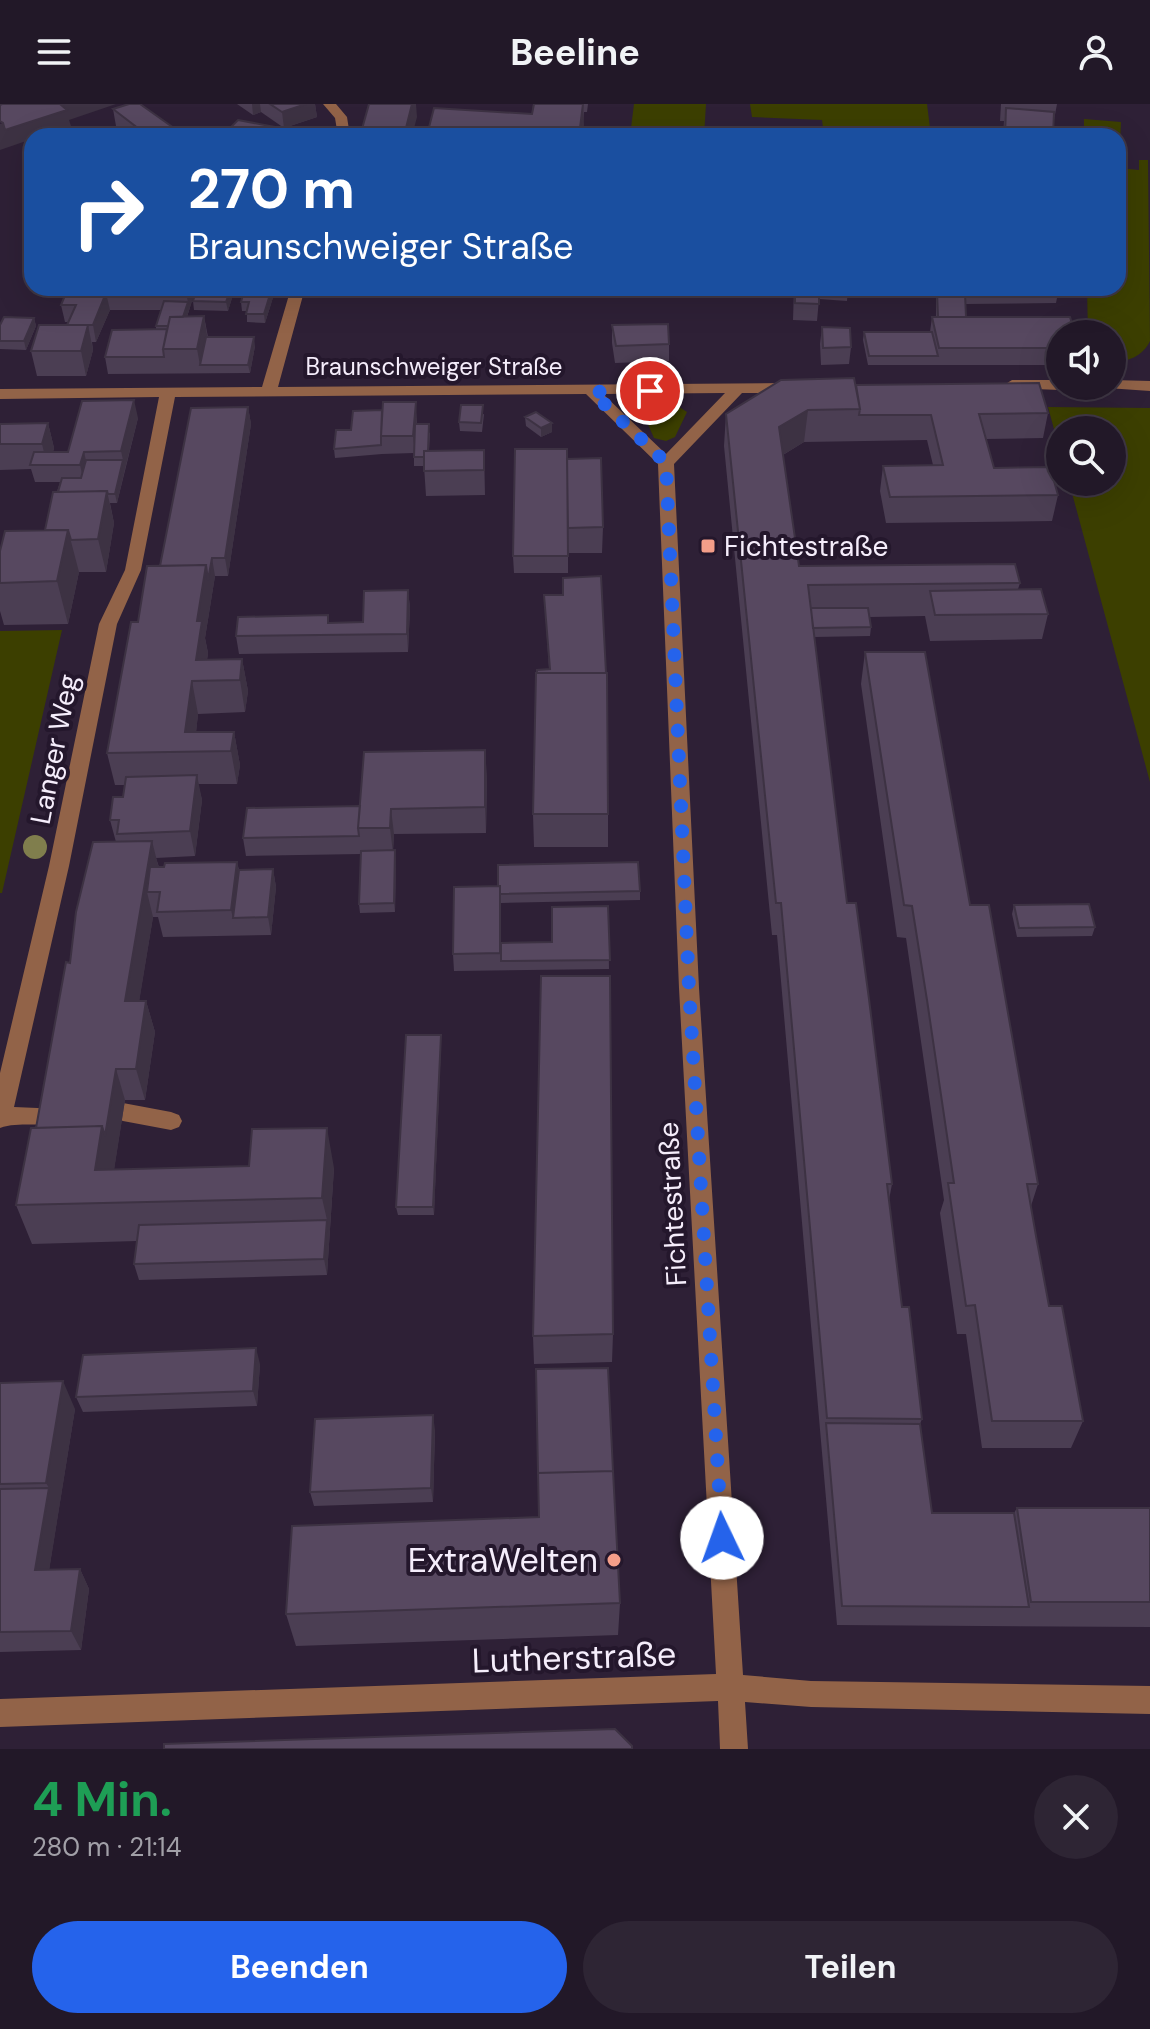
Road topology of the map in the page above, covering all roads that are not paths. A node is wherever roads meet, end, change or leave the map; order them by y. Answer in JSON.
{"nodes":[{"id":1,"x":329,"y":104,"type":"edge"},
{"id":2,"x":343,"y":128,"type":"edge"},
{"id":3,"x":296,"y":296,"type":"edge"},
{"id":4,"x":1046,"y":385,"type":"edge"},
{"id":5,"x":1126,"y":385,"type":"edge"},
{"id":6,"x":998,"y":386,"type":"edge"},
{"id":7,"x":1150,"y":386,"type":"edge"},
{"id":8,"x":815,"y":388,"type":"edge"},
{"id":9,"x":737,"y":389,"type":"junction"},
{"id":10,"x":269,"y":391,"type":"junction"},
{"id":11,"x":168,"y":392,"type":"junction"},
{"id":12,"x":592,"y":392,"type":"junction"},
{"id":13,"x":0,"y":394,"type":"edge"},
{"id":14,"x":666,"y":463,"type":"junction"},
{"id":15,"x":123,"y":1112,"type":"dead end"},
{"id":16,"x":53,"y":1115,"type":"edge"},
{"id":17,"x":0,"y":1118,"type":"edge"},
{"id":18,"x":171,"y":1121,"type":"dead end"},
{"id":19,"x":731,"y":1687,"type":"junction"},
{"id":20,"x":1150,"y":1700,"type":"edge"},
{"id":21,"x":0,"y":1713,"type":"edge"},
{"id":22,"x":734,"y":1749,"type":"edge"}],
"edges":[{"from":1,"to":2,"type":"street"},
{"from":3,"to":10,"type":"street"},
{"from":4,"to":6,"type":"street"},
{"from":5,"to":7,"type":"street"},
{"from":8,"to":9,"type":"street","name":"Braunschweiger Straße"},
{"from":9,"to":12,"type":"street","name":"Braunschweiger Straße"},
{"from":9,"to":14,"type":"street"},
{"from":10,"to":11,"type":"street","name":"Braunschweiger Straße"},
{"from":10,"to":12,"type":"street","name":"Braunschweiger Straße"},
{"from":11,"to":13,"type":"street","name":"Braunschweiger Straße"},
{"from":11,"to":17,"type":"street","name":"Langer Weg"},
{"from":12,"to":14,"type":"street"},
{"from":14,"to":19,"type":"street","name":"Fichtestraße"},
{"from":15,"to":18,"type":"street"},
{"from":16,"to":17,"type":"street"},
{"from":19,"to":20,"type":"street","name":"Lutherstraße"},
{"from":19,"to":21,"type":"street","name":"Lutherstraße"},
{"from":19,"to":22,"type":"street","name":"Fichtestraße"}]}
